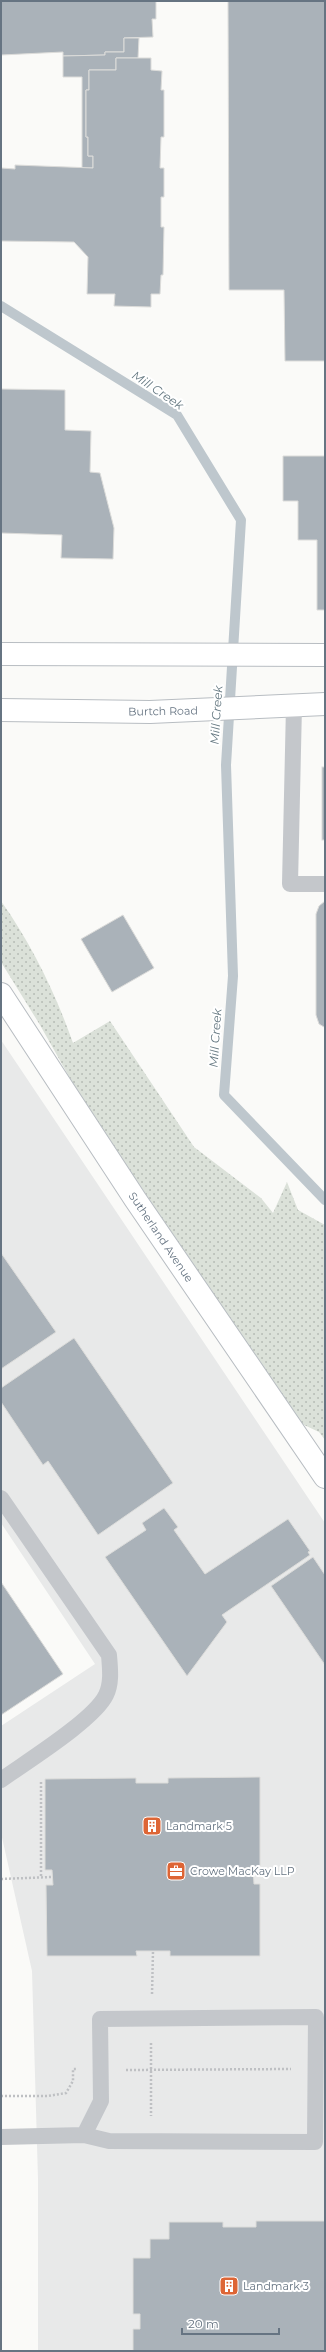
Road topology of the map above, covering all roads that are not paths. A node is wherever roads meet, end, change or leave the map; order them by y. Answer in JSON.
{"nodes":[{"id":1,"x":1,"y":654,"type":"edge"},
{"id":2,"x":325,"y":655,"type":"edge"},
{"id":3,"x":325,"y":704,"type":"edge"},
{"id":4,"x":294,"y":706,"type":"junction"},
{"id":5,"x":1,"y":710,"type":"edge"},
{"id":6,"x":325,"y":884,"type":"edge"},
{"id":7,"x":1,"y":994,"type":"edge"},
{"id":8,"x":325,"y":1477,"type":"edge"},
{"id":9,"x":1,"y":1498,"type":"edge"},
{"id":10,"x":1,"y":1780,"type":"edge"},
{"id":11,"x":84,"y":2135,"type":"junction"},
{"id":12,"x":1,"y":2137,"type":"edge"}],
"edges":[{"from":1,"to":2,"type":"main road"},
{"from":3,"to":4,"type":"main road","name":"Burtch Road"},
{"from":4,"to":5,"type":"main road","name":"Burtch Road"},
{"from":4,"to":6,"type":"lane"},
{"from":7,"to":8,"type":"main road","name":"Sutherland Avenue"},
{"from":9,"to":10,"type":"lane"},
{"from":11,"to":11,"type":"lane"},
{"from":11,"to":12,"type":"lane"}]}
